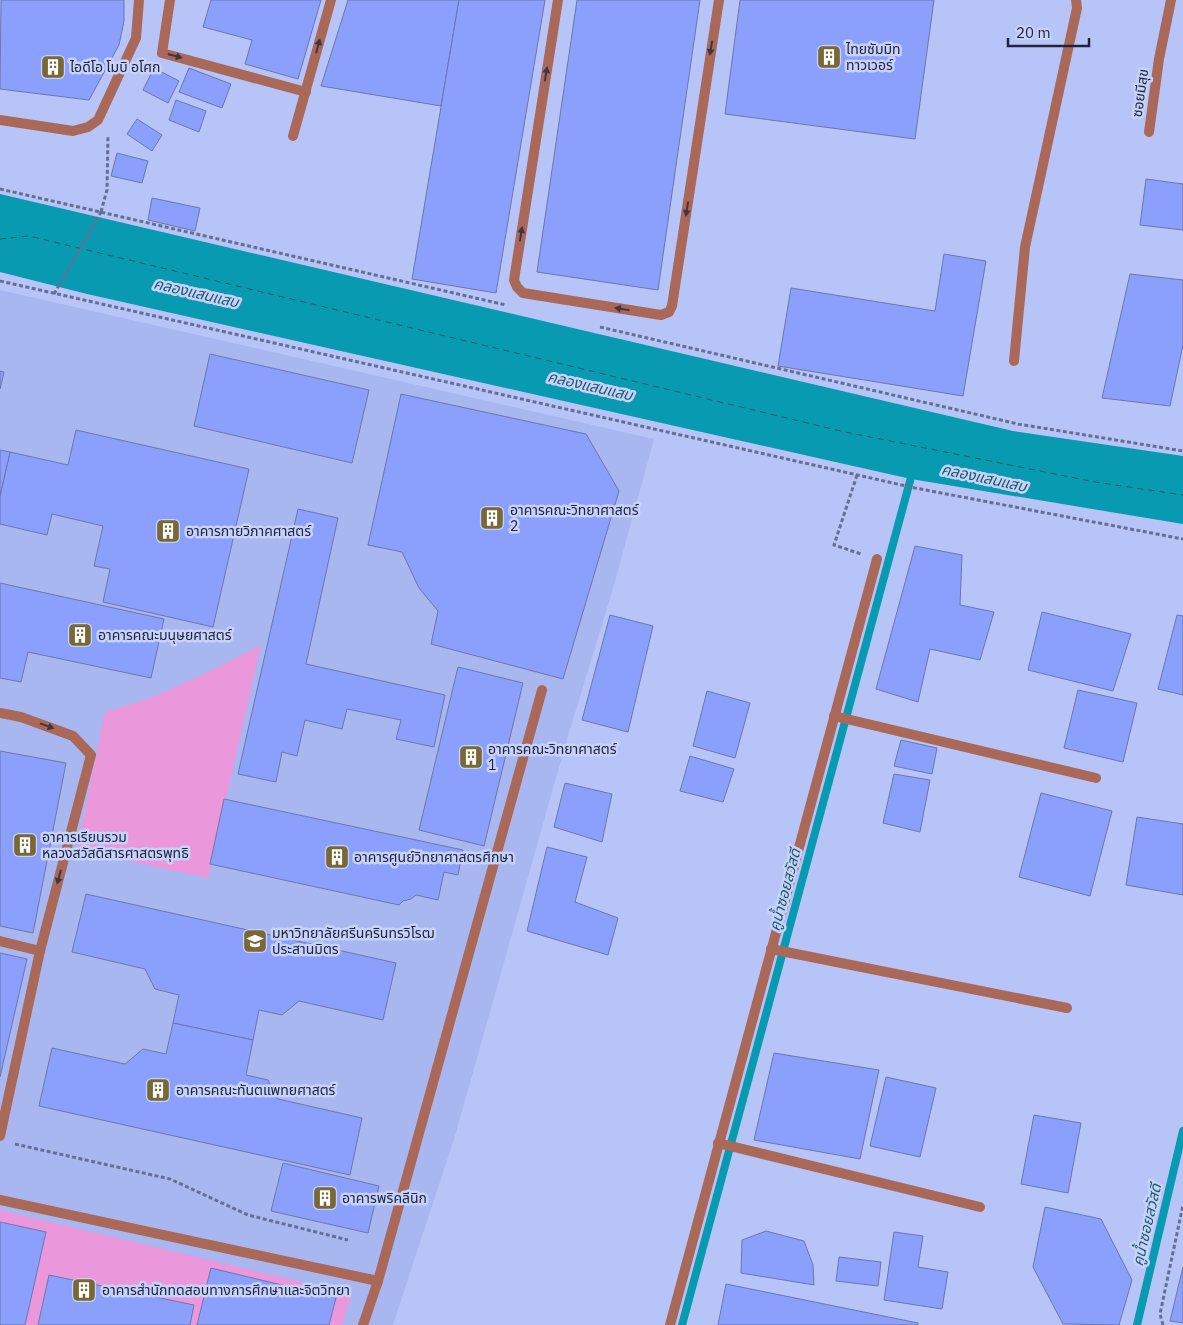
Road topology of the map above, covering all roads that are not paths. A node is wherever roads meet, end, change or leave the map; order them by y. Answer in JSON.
{"nodes":[{"id":1,"x":139,"y":0,"type":"edge"},
{"id":2,"x":170,"y":0,"type":"edge"},
{"id":3,"x":331,"y":0,"type":"edge"},
{"id":4,"x":558,"y":0,"type":"edge"},
{"id":5,"x":719,"y":0,"type":"edge"},
{"id":6,"x":1076,"y":0,"type":"edge"},
{"id":7,"x":1171,"y":0,"type":"edge"},
{"id":8,"x":306,"y":92,"type":"junction"},
{"id":9,"x":0,"y":120,"type":"edge"},
{"id":10,"x":1149,"y":132,"type":"dead end"},
{"id":11,"x":293,"y":136,"type":"dead end"},
{"id":12,"x":1014,"y":361,"type":"dead end"},
{"id":13,"x":876,"y":559,"type":"road end"},
{"id":14,"x":542,"y":690,"type":"dead end"},
{"id":15,"x":0,"y":713,"type":"edge"},
{"id":16,"x":835,"y":716,"type":"junction"},
{"id":17,"x":1096,"y":778,"type":"dead end"},
{"id":18,"x":0,"y":941,"type":"edge"},
{"id":19,"x":774,"y":950,"type":"junction"},
{"id":20,"x":40,"y":951,"type":"junction"},
{"id":21,"x":1067,"y":1008,"type":"dead end"},
{"id":22,"x":0,"y":1136,"type":"edge"},
{"id":23,"x":721,"y":1144,"type":"junction"},
{"id":24,"x":0,"y":1200,"type":"edge"},
{"id":25,"x":980,"y":1208,"type":"dead end"},
{"id":26,"x":378,"y":1281,"type":"junction"},
{"id":27,"x":363,"y":1325,"type":"edge"},
{"id":28,"x":670,"y":1325,"type":"edge"}],
"edges":[{"from":1,"to":9,"type":"street"},
{"from":2,"to":8,"type":"street","one_way":true},
{"from":8,"to":3,"type":"street","one_way":true},
{"from":5,"to":4,"type":"street","one_way":true},
{"from":6,"to":12,"type":"street"},
{"from":7,"to":10,"type":"street","name":"ซอยมีสุข"},
{"from":8,"to":11,"type":"street"},
{"from":13,"to":16,"type":"street"},
{"from":14,"to":26,"type":"street"},
{"from":15,"to":20,"type":"street","one_way":true},
{"from":16,"to":17,"type":"street"},
{"from":16,"to":19,"type":"street"},
{"from":18,"to":20,"type":"street"},
{"from":19,"to":21,"type":"street"},
{"from":19,"to":23,"type":"street"},
{"from":20,"to":22,"type":"street"},
{"from":23,"to":25,"type":"street"},
{"from":23,"to":28,"type":"street"},
{"from":24,"to":26,"type":"street"},
{"from":26,"to":27,"type":"street"}]}
